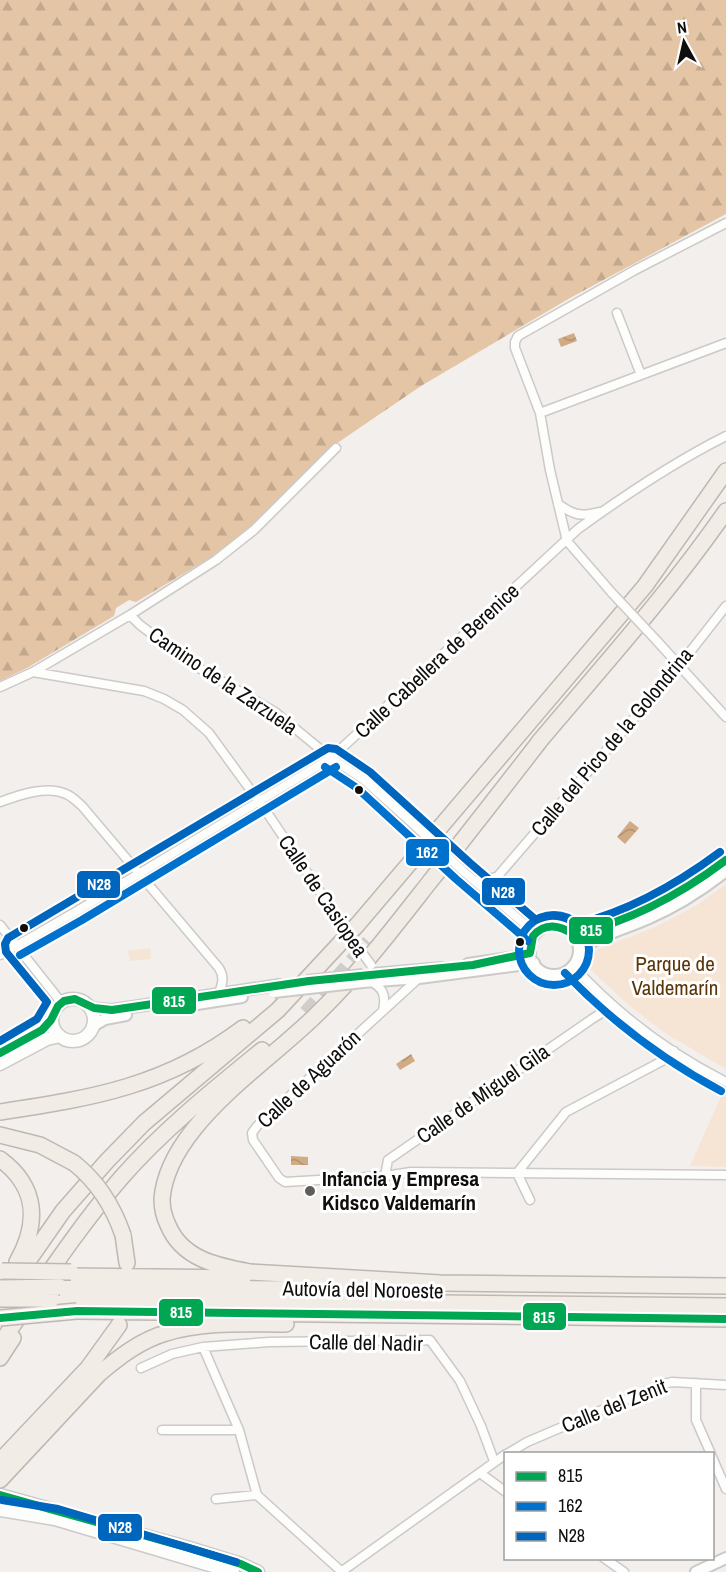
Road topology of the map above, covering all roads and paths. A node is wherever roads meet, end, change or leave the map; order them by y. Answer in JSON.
{"nodes":[{"id":1,"x":726,"y":224,"type":"edge"},
{"id":2,"x":617,"y":313,"type":"dead end"},
{"id":3,"x":726,"y":343,"type":"edge"},
{"id":4,"x":641,"y":375,"type":"junction"},
{"id":5,"x":540,"y":414,"type":"junction"},
{"id":6,"x":726,"y":434,"type":"edge"},
{"id":7,"x":336,"y":448,"type":"dead end"},
{"id":8,"x":726,"y":471,"type":"edge"},
{"id":9,"x":558,"y":504,"type":"junction"},
{"id":10,"x":602,"y":511,"type":"junction"},
{"id":11,"x":726,"y":511,"type":"edge"},
{"id":12,"x":567,"y":541,"type":"junction"},
{"id":13,"x":726,"y":606,"type":"edge"},
{"id":14,"x":130,"y":615,"type":"junction"},
{"id":15,"x":679,"y":666,"type":"junction"},
{"id":16,"x":33,"y":672,"type":"junction"},
{"id":17,"x":0,"y":687,"type":"edge"},
{"id":18,"x":726,"y":717,"type":"edge"},
{"id":19,"x":543,"y":737,"type":"junction"},
{"id":20,"x":332,"y":758,"type":"junction"},
{"id":21,"x":0,"y":802,"type":"edge"},
{"id":22,"x":259,"y":802,"type":"junction"},
{"id":23,"x":726,"y":860,"type":"edge"},
{"id":24,"x":726,"y":871,"type":"edge"},
{"id":25,"x":138,"y":873,"type":"junction"},
{"id":26,"x":497,"y":877,"type":"junction"},
{"id":27,"x":476,"y":880,"type":"junction"},
{"id":28,"x":500,"y":900,"type":"junction"},
{"id":29,"x":0,"y":925,"type":"edge"},
{"id":30,"x":535,"y":933,"type":"junction"},
{"id":31,"x":574,"y":935,"type":"junction"},
{"id":32,"x":369,"y":942,"type":"tunnel mouth"},
{"id":33,"x":15,"y":946,"type":"junction"},
{"id":34,"x":579,"y":949,"type":"junction"},
{"id":35,"x":335,"y":951,"type":"junction"},
{"id":36,"x":0,"y":955,"type":"edge"},
{"id":37,"x":532,"y":958,"type":"junction"},
{"id":38,"x":573,"y":966,"type":"junction"},
{"id":39,"x":370,"y":976,"type":"junction"},
{"id":40,"x":419,"y":978,"type":"junction"},
{"id":41,"x":276,"y":989,"type":"junction"},
{"id":42,"x":219,"y":993,"type":"junction"},
{"id":43,"x":602,"y":996,"type":"junction"},
{"id":44,"x":385,"y":997,"type":"junction"},
{"id":45,"x":396,"y":998,"type":"junction"},
{"id":46,"x":61,"y":1002,"type":"junction"},
{"id":47,"x":90,"y":1008,"type":"junction"},
{"id":48,"x":382,"y":1011,"type":"junction"},
{"id":49,"x":619,"y":1011,"type":"junction"},
{"id":50,"x":306,"y":1013,"type":"tunnel mouth"},
{"id":51,"x":592,"y":1018,"type":"junction"},
{"id":52,"x":52,"y":1019,"type":"junction"},
{"id":53,"x":93,"y":1026,"type":"junction"},
{"id":54,"x":60,"y":1036,"type":"junction"},
{"id":55,"x":674,"y":1051,"type":"junction"},
{"id":56,"x":0,"y":1053,"type":"edge"},
{"id":57,"x":0,"y":1064,"type":"edge"},
{"id":58,"x":726,"y":1082,"type":"edge"},
{"id":59,"x":0,"y":1112,"type":"edge"},
{"id":60,"x":0,"y":1135,"type":"edge"},
{"id":61,"x":0,"y":1159,"type":"edge"},
{"id":62,"x":517,"y":1173,"type":"junction"},
{"id":63,"x":726,"y":1175,"type":"edge"},
{"id":64,"x":385,"y":1176,"type":"junction"},
{"id":65,"x":530,"y":1200,"type":"dead end"},
{"id":66,"x":61,"y":1255,"type":"junction"},
{"id":67,"x":127,"y":1263,"type":"dead end"},
{"id":68,"x":0,"y":1272,"type":"edge"},
{"id":69,"x":345,"y":1278,"type":"junction"},
{"id":70,"x":63,"y":1284,"type":"junction"},
{"id":71,"x":726,"y":1287,"type":"edge"},
{"id":72,"x":0,"y":1289,"type":"edge"},
{"id":73,"x":726,"y":1293,"type":"edge"},
{"id":74,"x":0,"y":1300,"type":"edge"},
{"id":75,"x":726,"y":1306,"type":"edge"},
{"id":76,"x":0,"y":1310,"type":"edge"},
{"id":77,"x":77,"y":1311,"type":"junction"},
{"id":78,"x":529,"y":1317,"type":"junction"},
{"id":79,"x":0,"y":1318,"type":"edge"},
{"id":80,"x":726,"y":1318,"type":"edge"},
{"id":81,"x":118,"y":1325,"type":"dead end"},
{"id":82,"x":0,"y":1344,"type":"edge"},
{"id":83,"x":203,"y":1347,"type":"junction"},
{"id":84,"x":0,"y":1358,"type":"edge"},
{"id":85,"x":141,"y":1368,"type":"dead end"},
{"id":86,"x":696,"y":1383,"type":"junction"},
{"id":87,"x":726,"y":1385,"type":"edge"},
{"id":88,"x":162,"y":1430,"type":"dead end"},
{"id":89,"x":239,"y":1430,"type":"junction"},
{"id":90,"x":510,"y":1452,"type":"edge"},
{"id":91,"x":711,"y":1452,"type":"edge"},
{"id":92,"x":504,"y":1455,"type":"edge"},
{"id":93,"x":714,"y":1460,"type":"edge"},
{"id":94,"x":0,"y":1461,"type":"edge"},
{"id":95,"x":494,"y":1461,"type":"junction"},
{"id":96,"x":480,"y":1473,"type":"junction"},
{"id":97,"x":0,"y":1480,"type":"edge"},
{"id":98,"x":726,"y":1489,"type":"edge"},
{"id":99,"x":504,"y":1491,"type":"edge"},
{"id":100,"x":0,"y":1495,"type":"edge"},
{"id":101,"x":257,"y":1495,"type":"junction"},
{"id":102,"x":216,"y":1498,"type":"dead end"},
{"id":103,"x":0,"y":1510,"type":"edge"},
{"id":104,"x":726,"y":1558,"type":"edge"},
{"id":105,"x":607,"y":1560,"type":"edge"},
{"id":106,"x":233,"y":1572,"type":"edge"},
{"id":107,"x":258,"y":1572,"type":"edge"},
{"id":108,"x":341,"y":1572,"type":"edge"},
{"id":109,"x":624,"y":1572,"type":"edge"},
{"id":110,"x":696,"y":1572,"type":"edge"}],
"edges":[{"from":1,"to":5,"type":"street"},
{"from":2,"to":4,"type":"street"},
{"from":3,"to":4,"type":"street"},
{"from":4,"to":5,"type":"street"},
{"from":5,"to":9,"type":"street"},
{"from":6,"to":10,"type":"street","name":"Calle Cabellera de Berenice"},
{"from":7,"to":14,"type":"street"},
{"from":8,"to":35,"type":"highway"},
{"from":9,"to":10,"type":"street"},
{"from":9,"to":12,"type":"street"},
{"from":10,"to":12,"type":"street","name":"Calle Cabellera de Berenice"},
{"from":11,"to":19,"type":"highway"},
{"from":12,"to":15,"type":"street","bridge":true},
{"from":12,"to":20,"type":"street","name":"Calle Cabellera de Berenice"},
{"from":13,"to":15,"type":"street","name":"Calle del Pico de la Golondrina"},
{"from":14,"to":16,"type":"street"},
{"from":14,"to":20,"type":"street","name":"Camino de la Zarzuela"},
{"from":15,"to":18,"type":"street"},
{"from":15,"to":26,"type":"street","name":"Calle del Pico de la Golondrina"},
{"from":16,"to":17,"type":"street"},
{"from":16,"to":22,"type":"street","name":"Calle de Casiopea"},
{"from":19,"to":32,"type":"highway"},
{"from":19,"to":69,"type":"highway"},
{"from":20,"to":22,"type":"street","name":"Calle Cabellera de Berenice"},
{"from":20,"to":27,"type":"street","name":"Camino de la Zarzuela","bridge":true},
{"from":21,"to":25,"type":"street"},
{"from":22,"to":25,"type":"street","name":"Calle Cabellera de Berenice"},
{"from":22,"to":39,"type":"street","name":"Calle de Casiopea","bridge":true},
{"from":23,"to":31,"type":"street"},
{"from":24,"to":34,"type":"street"},
{"from":25,"to":33,"type":"street","name":"Calle Cabellera de Berenice"},
{"from":25,"to":42,"type":"street"},
{"from":26,"to":27,"type":"street"},
{"from":26,"to":28,"type":"street"},
{"from":27,"to":28,"type":"street","name":"Camino de la Zarzuela"},
{"from":28,"to":30,"type":"street","name":"Camino de la Zarzuela"},
{"from":29,"to":33,"type":"street"},
{"from":30,"to":31,"type":"street"},
{"from":30,"to":37,"type":"street"},
{"from":31,"to":34,"type":"street"},
{"from":33,"to":36,"type":"street","name":"Calle Cabellera de Berenice"},
{"from":33,"to":46,"type":"street"},
{"from":34,"to":38,"type":"street"},
{"from":35,"to":59,"type":"highway"},
{"from":35,"to":74,"type":"highway"},
{"from":37,"to":38,"type":"street"},
{"from":37,"to":39,"type":"street"},
{"from":37,"to":40,"type":"street"},
{"from":38,"to":43,"type":"street"},
{"from":39,"to":40,"type":"street"},
{"from":39,"to":41,"type":"street","bridge":true},
{"from":39,"to":44,"type":"street","name":"Calle de Casiopea"},
{"from":40,"to":45,"type":"street","name":"Calle de Aguarón"},
{"from":41,"to":42,"type":"street"},
{"from":41,"to":53,"type":"street"},
{"from":42,"to":47,"type":"street"},
{"from":43,"to":49,"type":"street"},
{"from":43,"to":51,"type":"street"},
{"from":44,"to":45,"type":"street"},
{"from":44,"to":48,"type":"street"},
{"from":45,"to":48,"type":"street","name":"Calle de Aguarón"},
{"from":46,"to":47,"type":"main road"},
{"from":46,"to":52,"type":"main road"},
{"from":47,"to":53,"type":"main road"},
{"from":48,"to":64,"type":"street","name":"Calle de Aguarón"},
{"from":49,"to":51,"type":"street","name":"Calle de Miguel Gila"},
{"from":49,"to":55,"type":"street"},
{"from":50,"to":66,"type":"highway"},
{"from":51,"to":64,"type":"street","name":"Calle de Miguel Gila"},
{"from":52,"to":54,"type":"main road"},
{"from":52,"to":56,"type":"main road"},
{"from":53,"to":54,"type":"main road"},
{"from":54,"to":57,"type":"main road"},
{"from":55,"to":58,"type":"street"},
{"from":55,"to":62,"type":"street"},
{"from":60,"to":67,"type":"highway","bridge":true},
{"from":61,"to":72,"type":"highway"},
{"from":62,"to":63,"type":"street","name":"Calle de Aguarón"},
{"from":62,"to":64,"type":"street","name":"Calle de Aguarón"},
{"from":62,"to":65,"type":"street"},
{"from":66,"to":82,"type":"highway"},
{"from":66,"to":84,"type":"highway"},
{"from":68,"to":70,"type":"highway","bridge":true},
{"from":69,"to":70,"type":"highway"},
{"from":69,"to":71,"type":"highway"},
{"from":70,"to":72,"type":"highway","name":"Autovía del Noroeste","bridge":true},
{"from":70,"to":73,"type":"highway","name":"Autovía del Noroeste"},
{"from":70,"to":74,"type":"highway","bridge":true},
{"from":70,"to":75,"type":"highway"},
{"from":76,"to":77,"type":"highway","name":"Autovía del Noroeste","bridge":true},
{"from":77,"to":78,"type":"highway","name":"Autovía del Noroeste"},
{"from":77,"to":79,"type":"highway","bridge":true},
{"from":78,"to":80,"type":"highway","name":"Autovía del Noroeste"},
{"from":78,"to":97,"type":"highway"},
{"from":81,"to":94,"type":"highway"},
{"from":83,"to":85,"type":"street","name":"Calle del Nadir"},
{"from":83,"to":89,"type":"street"},
{"from":83,"to":95,"type":"street","name":"Calle del Nadir"},
{"from":86,"to":87,"type":"street","name":"Calle del Zenit"},
{"from":86,"to":90,"type":"street","name":"Calle del Zenit"},
{"from":86,"to":91,"type":"street"},
{"from":88,"to":89,"type":"street"},
{"from":89,"to":101,"type":"street"},
{"from":92,"to":95,"type":"street","name":"Calle del Zenit"},
{"from":93,"to":98,"type":"street"},
{"from":95,"to":96,"type":"street","name":"Calle del Zenit"},
{"from":96,"to":99,"type":"street"},
{"from":96,"to":108,"type":"street","name":"Calle del Zenit"},
{"from":100,"to":107,"type":"main road"},
{"from":101,"to":102,"type":"street"},
{"from":101,"to":108,"type":"street"},
{"from":103,"to":106,"type":"main road"},
{"from":104,"to":110,"type":"street"},
{"from":105,"to":109,"type":"street"}]}
